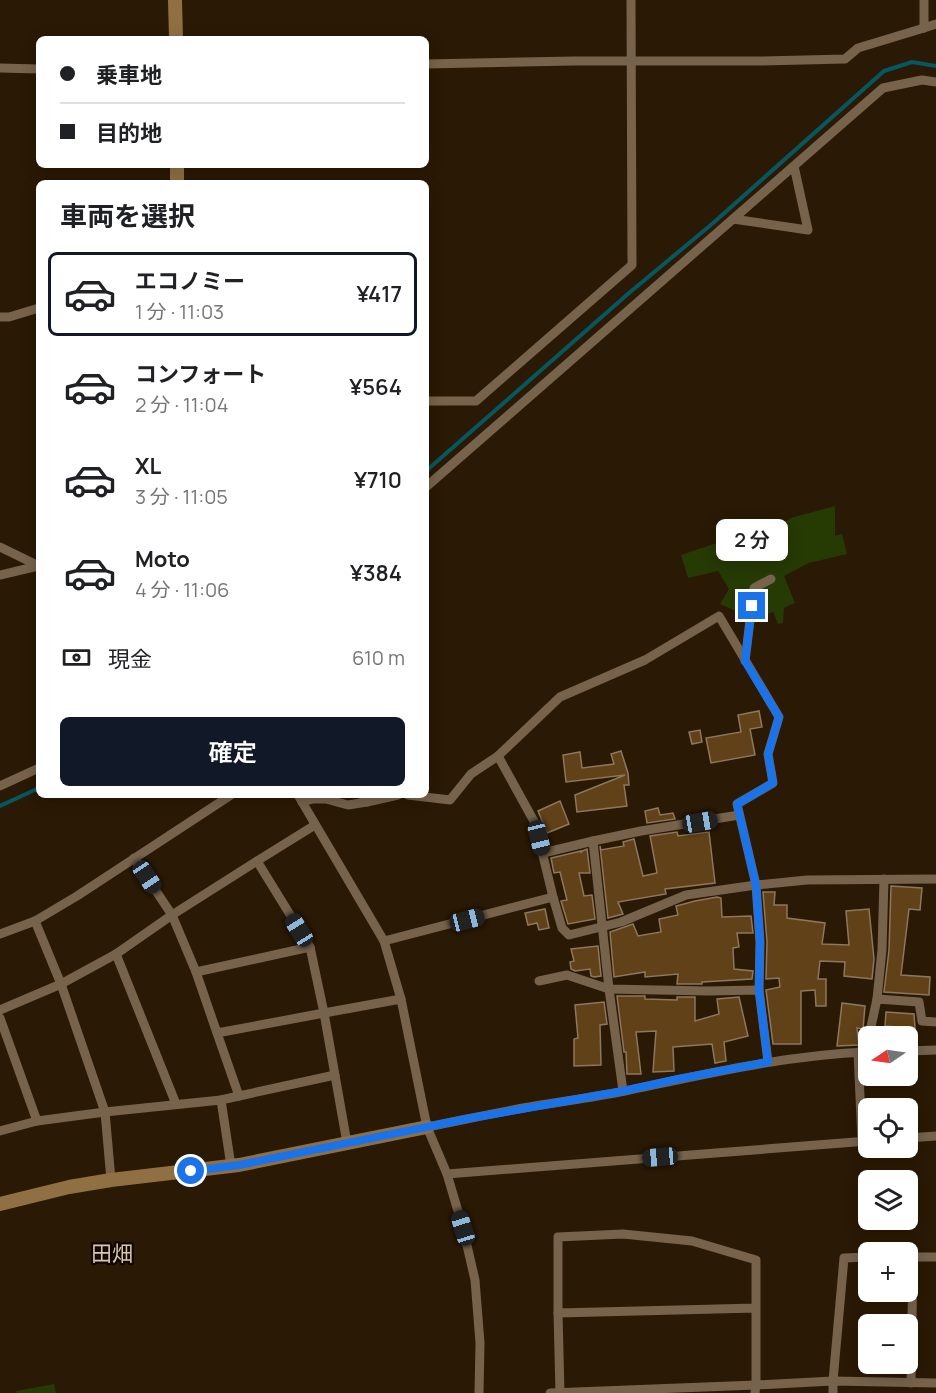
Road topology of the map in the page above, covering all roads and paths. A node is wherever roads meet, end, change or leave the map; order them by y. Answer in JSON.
{"nodes":[{"id":1,"x":175,"y":0,"type":"edge"},
{"id":2,"x":631,"y":0,"type":"edge"},
{"id":3,"x":924,"y":0,"type":"edge"},
{"id":4,"x":936,"y":24,"type":"edge"},
{"id":5,"x":924,"y":28,"type":"junction"},
{"id":6,"x":176,"y":36,"type":"edge"},
{"id":7,"x":632,"y":62,"type":"junction"},
{"id":8,"x":429,"y":64,"type":"edge"},
{"id":9,"x":0,"y":68,"type":"edge"},
{"id":10,"x":36,"y":69,"type":"edge"},
{"id":11,"x":936,"y":82,"type":"edge"},
{"id":12,"x":794,"y":166,"type":"junction"},
{"id":13,"x":733,"y":219,"type":"junction"},
{"id":14,"x":36,"y":309,"type":"edge"},
{"id":15,"x":0,"y":317,"type":"edge"},
{"id":16,"x":429,"y":401,"type":"edge"},
{"id":17,"x":429,"y":484,"type":"edge"},
{"id":18,"x":0,"y":547,"type":"edge"},
{"id":19,"x":36,"y":565,"type":"edge"},
{"id":20,"x":36,"y":567,"type":"edge"},
{"id":21,"x":0,"y":576,"type":"edge"},
{"id":22,"x":771,"y":579,"type":"dead end"},
{"id":23,"x":745,"y":661,"type":"junction"},
{"id":24,"x":498,"y":756,"type":"junction"},
{"id":25,"x":36,"y":769,"type":"edge"},
{"id":26,"x":0,"y":786,"type":"edge"},
{"id":27,"x":226,"y":798,"type":"edge"},
{"id":28,"x":429,"y":798,"type":"edge"},
{"id":29,"x":300,"y":799,"type":"edge"},
{"id":30,"x":364,"y":799,"type":"edge"},
{"id":31,"x":739,"y":815,"type":"junction"},
{"id":32,"x":315,"y":825,"type":"junction"},
{"id":33,"x":593,"y":842,"type":"junction"},
{"id":34,"x":543,"y":853,"type":"junction"},
{"id":35,"x":134,"y":858,"type":"junction"},
{"id":36,"x":257,"y":861,"type":"junction"},
{"id":37,"x":884,"y":879,"type":"junction"},
{"id":38,"x":936,"y":879,"type":"edge"},
{"id":39,"x":756,"y":885,"type":"junction"},
{"id":40,"x":553,"y":897,"type":"junction"},
{"id":41,"x":172,"y":915,"type":"junction"},
{"id":42,"x":35,"y":921,"type":"junction"},
{"id":43,"x":602,"y":927,"type":"junction"},
{"id":44,"x":0,"y":934,"type":"edge"},
{"id":45,"x":384,"y":941,"type":"junction"},
{"id":46,"x":310,"y":947,"type":"junction"},
{"id":47,"x":116,"y":954,"type":"junction"},
{"id":48,"x":196,"y":972,"type":"junction"},
{"id":49,"x":539,"y":981,"type":"dead end"},
{"id":50,"x":61,"y":984,"type":"junction"},
{"id":51,"x":609,"y":989,"type":"junction"},
{"id":52,"x":759,"y":990,"type":"junction"},
{"id":53,"x":401,"y":999,"type":"junction"},
{"id":54,"x":877,"y":999,"type":"junction"},
{"id":55,"x":0,"y":1010,"type":"edge"},
{"id":56,"x":324,"y":1013,"type":"junction"},
{"id":57,"x":0,"y":1018,"type":"edge"},
{"id":58,"x":936,"y":1022,"type":"edge"},
{"id":59,"x":872,"y":1026,"type":"edge"},
{"id":60,"x":217,"y":1033,"type":"junction"},
{"id":61,"x":936,"y":1050,"type":"edge"},
{"id":62,"x":918,"y":1051,"type":"edge"},
{"id":63,"x":858,"y":1052,"type":"edge"},
{"id":64,"x":768,"y":1062,"type":"junction"},
{"id":65,"x":335,"y":1075,"type":"junction"},
{"id":66,"x":623,"y":1091,"type":"junction"},
{"id":67,"x":239,"y":1096,"type":"junction"},
{"id":68,"x":220,"y":1100,"type":"junction"},
{"id":69,"x":176,"y":1104,"type":"junction"},
{"id":70,"x":105,"y":1112,"type":"junction"},
{"id":71,"x":37,"y":1121,"type":"junction"},
{"id":72,"x":427,"y":1126,"type":"junction"},
{"id":73,"x":0,"y":1131,"type":"edge"},
{"id":74,"x":936,"y":1136,"type":"edge"},
{"id":75,"x":918,"y":1137,"type":"edge"},
{"id":76,"x":858,"y":1142,"type":"edge"},
{"id":77,"x":347,"y":1143,"type":"junction"},
{"id":78,"x":231,"y":1166,"type":"junction"},
{"id":79,"x":447,"y":1174,"type":"junction"},
{"id":80,"x":111,"y":1180,"type":"junction"},
{"id":81,"x":0,"y":1204,"type":"edge"},
{"id":82,"x":858,"y":1257,"type":"edge"},
{"id":83,"x":918,"y":1257,"type":"edge"},
{"id":84,"x":936,"y":1257,"type":"edge"},
{"id":85,"x":910,"y":1302,"type":"edge"},
{"id":86,"x":756,"y":1308,"type":"junction"},
{"id":87,"x":558,"y":1313,"type":"junction"},
{"id":88,"x":833,"y":1381,"type":"junction"},
{"id":89,"x":911,"y":1383,"type":"junction"},
{"id":90,"x":936,"y":1383,"type":"edge"},
{"id":91,"x":756,"y":1389,"type":"edge"},
{"id":92,"x":479,"y":1393,"type":"edge"},
{"id":93,"x":550,"y":1393,"type":"edge"},
{"id":94,"x":560,"y":1393,"type":"edge"},
{"id":95,"x":832,"y":1393,"type":"edge"}],
"edges":[{"from":1,"to":6,"type":"street"},
{"from":2,"to":7,"type":"street"},
{"from":3,"to":5,"type":"street"},
{"from":4,"to":5,"type":"street"},
{"from":5,"to":7,"type":"street"},
{"from":7,"to":8,"type":"street"},
{"from":7,"to":16,"type":"street"},
{"from":9,"to":10,"type":"street"},
{"from":11,"to":12,"type":"street"},
{"from":12,"to":13,"type":"street"},
{"from":12,"to":13,"type":"street"},
{"from":13,"to":17,"type":"street"},
{"from":14,"to":15,"type":"street"},
{"from":18,"to":19,"type":"street"},
{"from":20,"to":21,"type":"street"},
{"from":22,"to":23,"type":"street"},
{"from":23,"to":24,"type":"street"},
{"from":23,"to":31,"type":"street"},
{"from":24,"to":28,"type":"street"},
{"from":24,"to":34,"type":"street"},
{"from":25,"to":26,"type":"street"},
{"from":27,"to":35,"type":"street"},
{"from":29,"to":30,"type":"street"},
{"from":29,"to":32,"type":"street"},
{"from":31,"to":33,"type":"street"},
{"from":31,"to":39,"type":"street"},
{"from":32,"to":36,"type":"street"},
{"from":32,"to":45,"type":"street"},
{"from":33,"to":34,"type":"street"},
{"from":33,"to":43,"type":"street"},
{"from":34,"to":40,"type":"street"},
{"from":35,"to":41,"type":"street"},
{"from":35,"to":42,"type":"street"},
{"from":36,"to":41,"type":"street"},
{"from":36,"to":46,"type":"street"},
{"from":37,"to":38,"type":"street"},
{"from":37,"to":39,"type":"street"},
{"from":37,"to":54,"type":"street"},
{"from":39,"to":43,"type":"street"},
{"from":39,"to":52,"type":"street"},
{"from":40,"to":43,"type":"street"},
{"from":40,"to":45,"type":"street"},
{"from":41,"to":47,"type":"street"},
{"from":41,"to":48,"type":"street"},
{"from":42,"to":44,"type":"street"},
{"from":42,"to":50,"type":"street"},
{"from":43,"to":51,"type":"street"},
{"from":45,"to":53,"type":"street"},
{"from":46,"to":48,"type":"street"},
{"from":46,"to":56,"type":"street"},
{"from":47,"to":50,"type":"street"},
{"from":47,"to":69,"type":"street"},
{"from":48,"to":60,"type":"street"},
{"from":49,"to":51,"type":"street"},
{"from":50,"to":55,"type":"street"},
{"from":50,"to":70,"type":"street"},
{"from":51,"to":52,"type":"street"},
{"from":51,"to":66,"type":"street"},
{"from":52,"to":64,"type":"street"},
{"from":53,"to":56,"type":"street"},
{"from":53,"to":72,"type":"street"},
{"from":54,"to":58,"type":"street"},
{"from":54,"to":59,"type":"street"},
{"from":56,"to":60,"type":"street"},
{"from":56,"to":65,"type":"street"},
{"from":57,"to":71,"type":"street"},
{"from":60,"to":67,"type":"street"},
{"from":61,"to":62,"type":"street"},
{"from":63,"to":64,"type":"street"},
{"from":64,"to":66,"type":"street"},
{"from":65,"to":67,"type":"street"},
{"from":65,"to":77,"type":"street"},
{"from":66,"to":72,"type":"street"},
{"from":67,"to":68,"type":"street"},
{"from":68,"to":69,"type":"street"},
{"from":68,"to":78,"type":"street"},
{"from":69,"to":70,"type":"street"},
{"from":70,"to":71,"type":"street"},
{"from":70,"to":80,"type":"street"},
{"from":71,"to":73,"type":"street"},
{"from":72,"to":77,"type":"street"},
{"from":72,"to":79,"type":"street"},
{"from":74,"to":75,"type":"street"},
{"from":76,"to":79,"type":"street"},
{"from":77,"to":78,"type":"street"},
{"from":78,"to":80,"type":"street"},
{"from":79,"to":92,"type":"street"},
{"from":80,"to":81,"type":"street"},
{"from":82,"to":88,"type":"street"},
{"from":83,"to":84,"type":"street"},
{"from":85,"to":89,"type":"street"},
{"from":86,"to":87,"type":"street"},
{"from":86,"to":87,"type":"street"},
{"from":86,"to":91,"type":"street"},
{"from":87,"to":94,"type":"street"},
{"from":88,"to":89,"type":"street"},
{"from":88,"to":91,"type":"street"},
{"from":88,"to":95,"type":"street"},
{"from":89,"to":90,"type":"street"},
{"from":91,"to":94,"type":"street"},
{"from":93,"to":94,"type":"street"}]}
